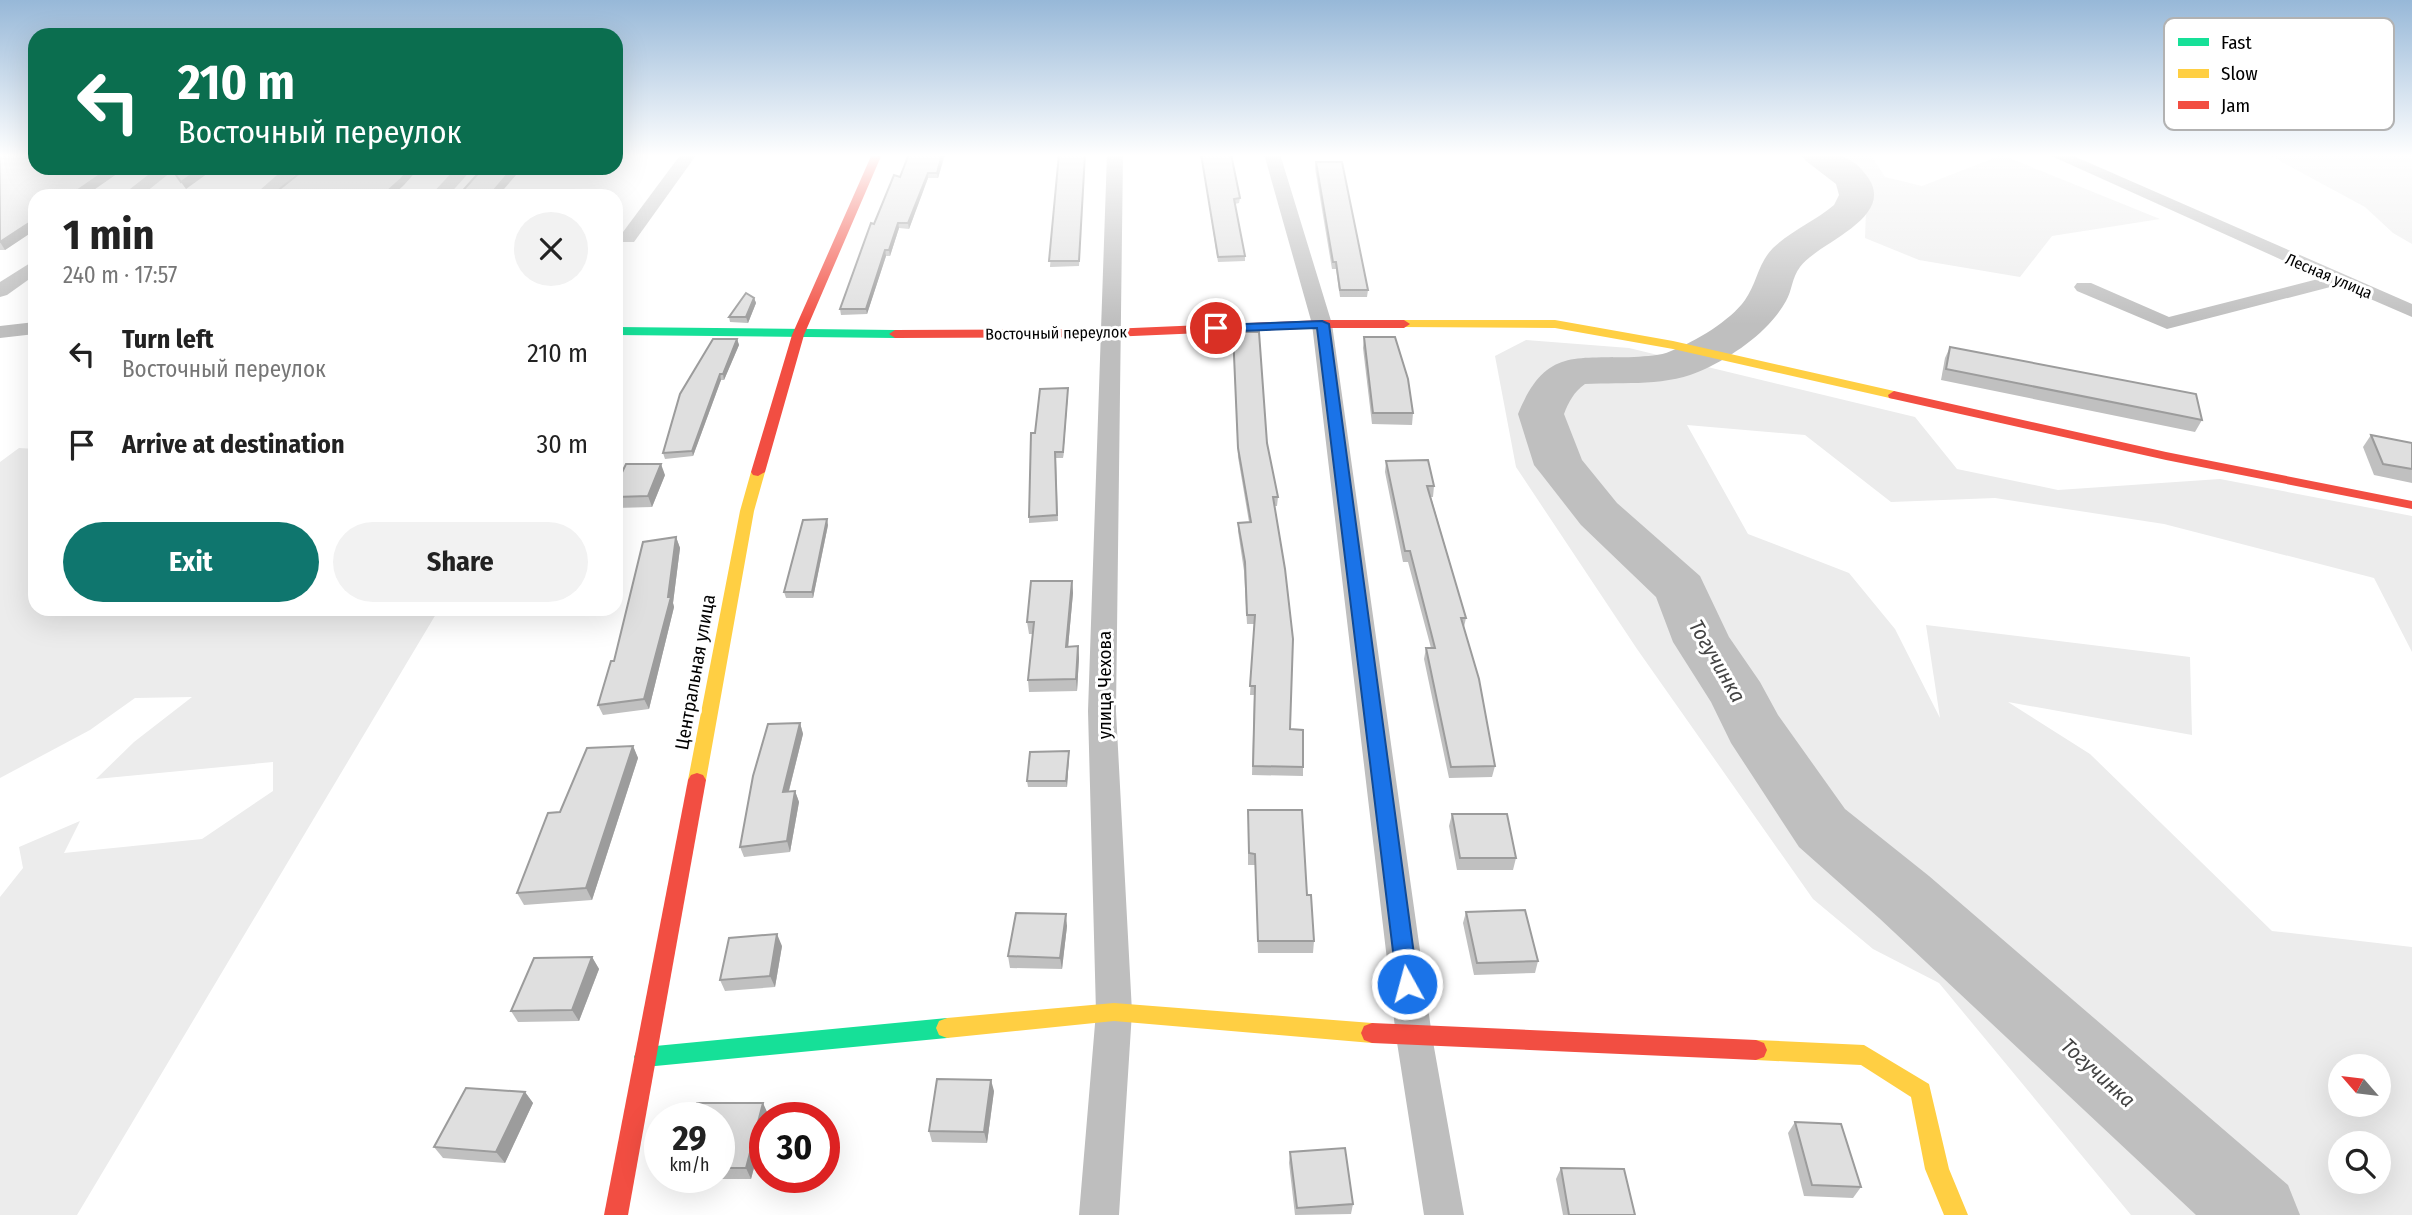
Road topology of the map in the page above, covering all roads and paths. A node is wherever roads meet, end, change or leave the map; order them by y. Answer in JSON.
{"nodes":[{"id":1,"x":643,"y":211,"type":"edge"},
{"id":2,"x":852,"y":211,"type":"edge"},
{"id":3,"x":1113,"y":211,"type":"edge"},
{"id":4,"x":1289,"y":211,"type":"edge"},
{"id":5,"x":2182,"y":211,"type":"edge"},
{"id":6,"x":623,"y":236,"type":"edge"},
{"id":7,"x":28,"y":271,"type":"edge"},
{"id":8,"x":2337,"y":280,"type":"junction"},
{"id":9,"x":2084,"y":287,"type":"dead end"},
{"id":10,"x":0,"y":291,"type":"edge"},
{"id":11,"x":2412,"y":311,"type":"edge"},
{"id":12,"x":1322,"y":324,"type":"junction"},
{"id":13,"x":28,"y":329,"type":"edge"},
{"id":14,"x":0,"y":331,"type":"edge"},
{"id":15,"x":623,"y":331,"type":"edge"},
{"id":16,"x":1110,"y":333,"type":"junction"},
{"id":17,"x":798,"y":335,"type":"junction"},
{"id":18,"x":2412,"y":505,"type":"edge"},
{"id":19,"x":1114,"y":1013,"type":"junction"},
{"id":20,"x":1414,"y":1036,"type":"junction"},
{"id":21,"x":645,"y":1057,"type":"junction"},
{"id":22,"x":616,"y":1215,"type":"edge"},
{"id":23,"x":1099,"y":1215,"type":"edge"},
{"id":24,"x":1444,"y":1215,"type":"edge"},
{"id":25,"x":1956,"y":1215,"type":"edge"}],
"edges":[{"from":1,"to":6,"type":"street"},
{"from":2,"to":17,"type":"street","name":"Центральная улица"},
{"from":3,"to":16,"type":"street","name":"улица Чехова"},
{"from":4,"to":12,"type":"street"},
{"from":5,"to":8,"type":"street","name":"Лесная улица"},
{"from":7,"to":10,"type":"street"},
{"from":8,"to":9,"type":"street"},
{"from":8,"to":11,"type":"street","name":"Лесная улица"},
{"from":12,"to":16,"type":"street","name":"Восточный переулок"},
{"from":12,"to":18,"type":"street","name":"Восточный переулок"},
{"from":12,"to":20,"type":"street"},
{"from":13,"to":14,"type":"street"},
{"from":15,"to":17,"type":"street","name":"Восточный переулок"},
{"from":16,"to":17,"type":"street","name":"Восточный переулок"},
{"from":16,"to":19,"type":"street","name":"улица Чехова"},
{"from":17,"to":21,"type":"street","name":"Центральная улица"},
{"from":19,"to":20,"type":"street"},
{"from":19,"to":21,"type":"street"},
{"from":19,"to":23,"type":"street","name":"улица Чехова"},
{"from":20,"to":24,"type":"street"},
{"from":20,"to":25,"type":"street"},
{"from":21,"to":22,"type":"street","name":"Центральная улица"}]}
